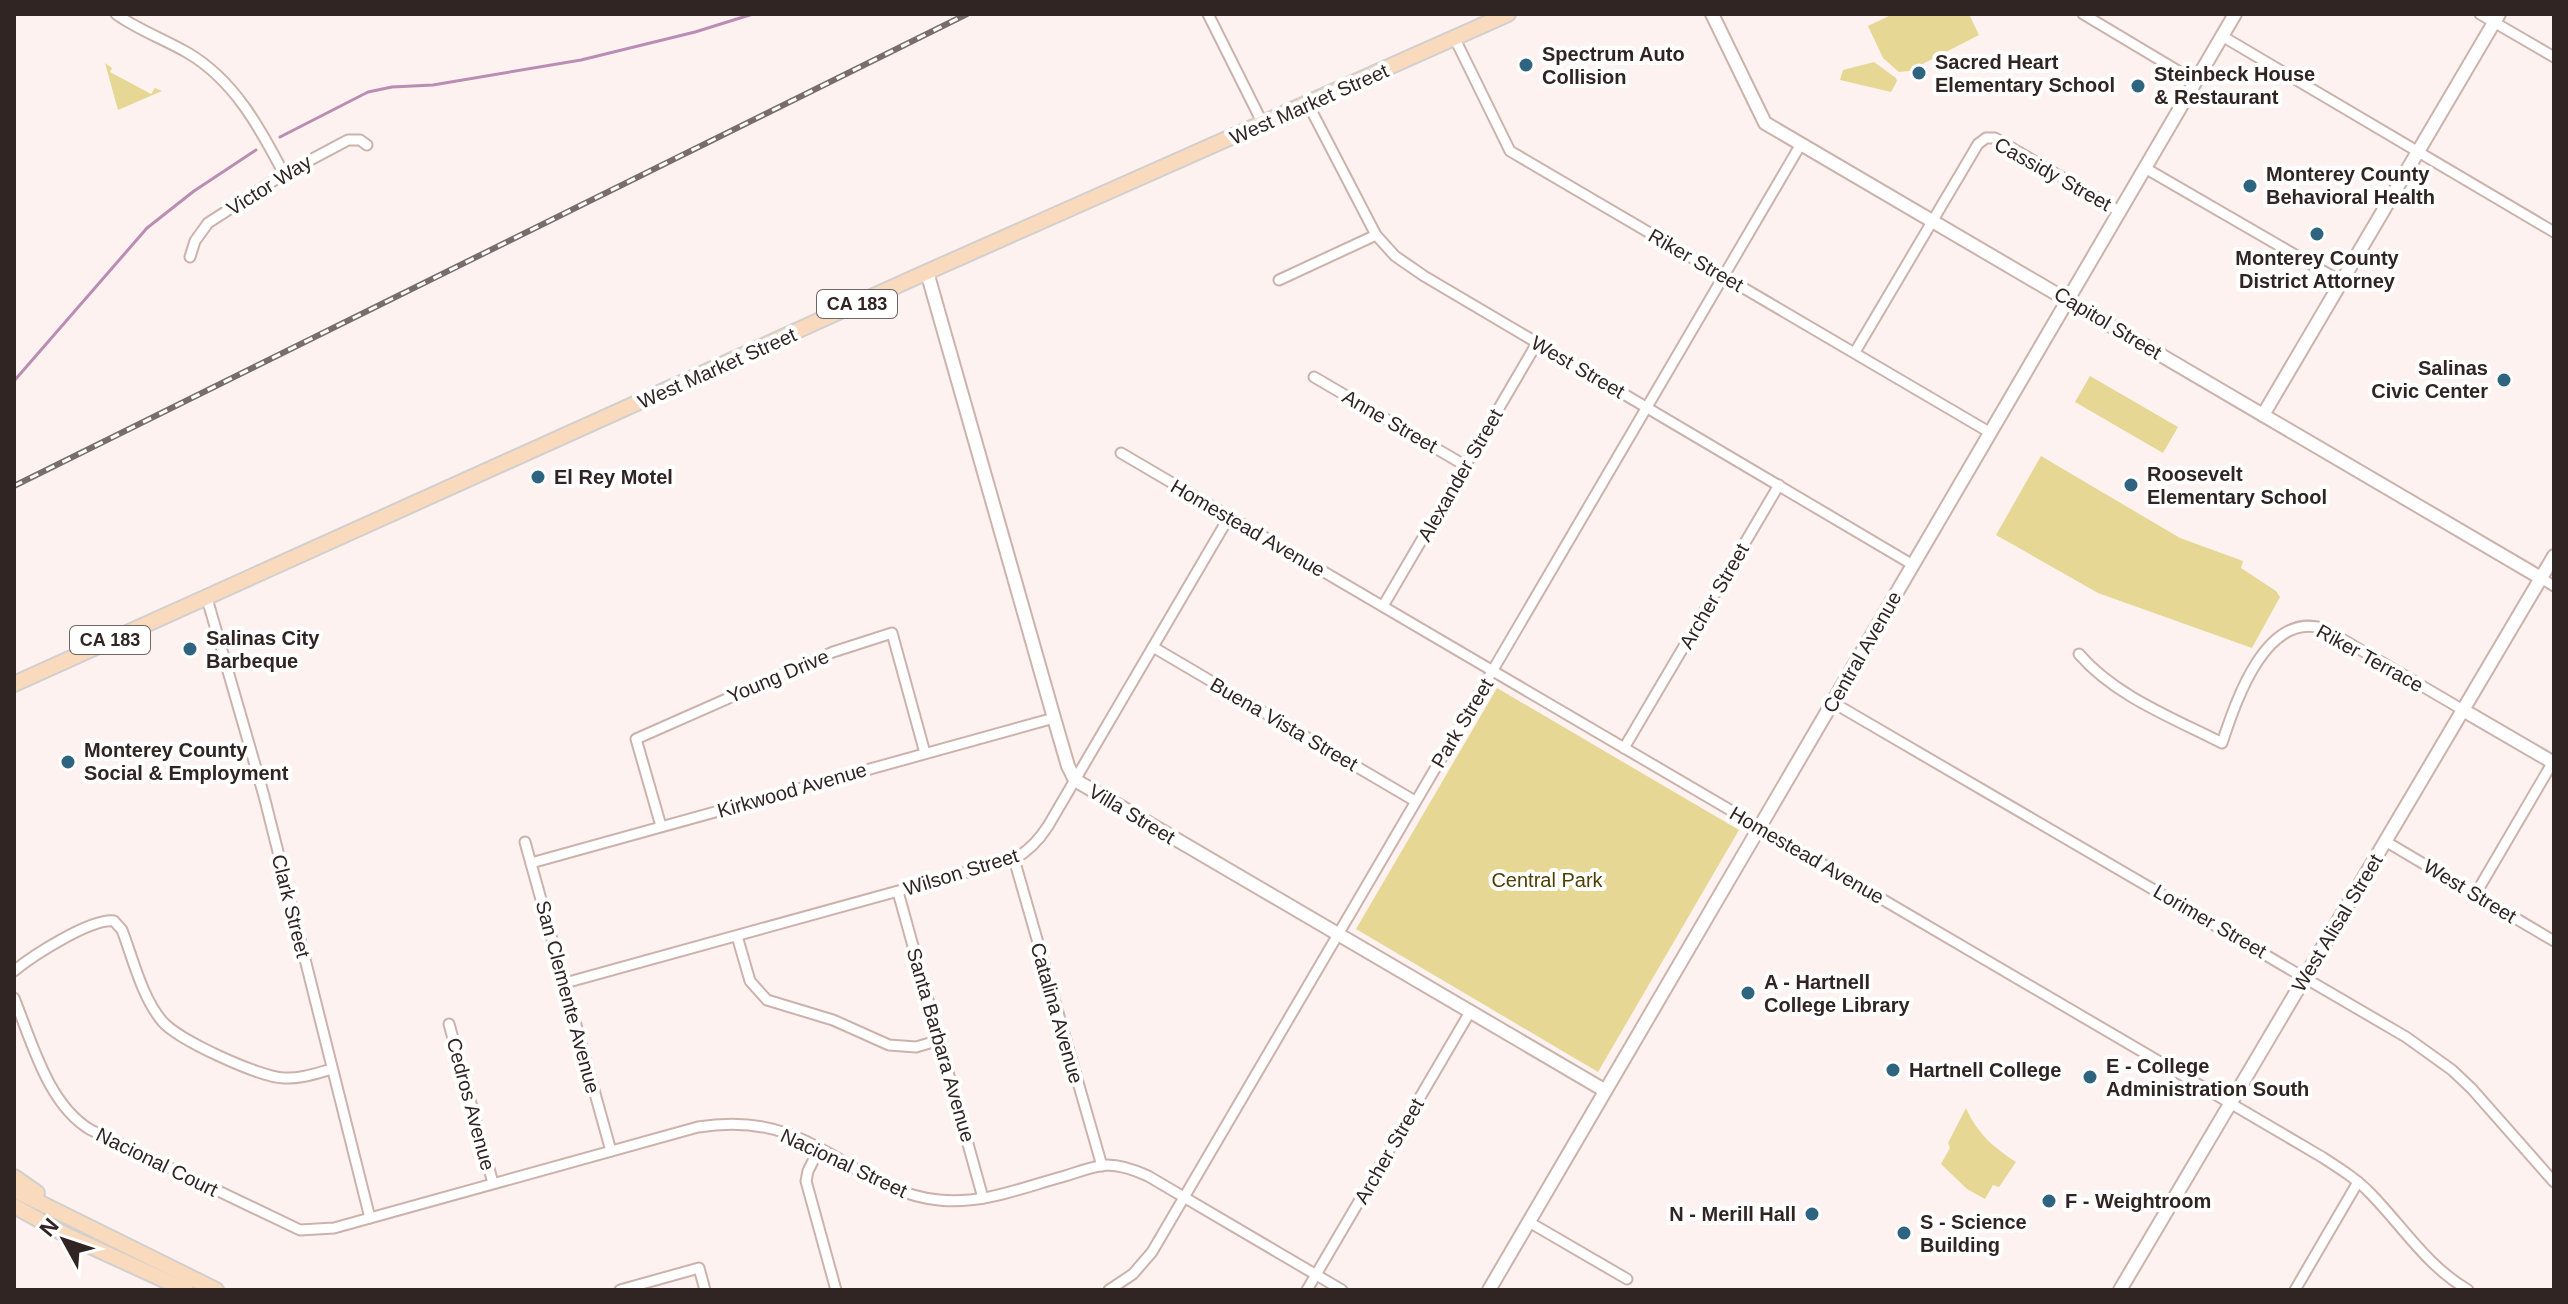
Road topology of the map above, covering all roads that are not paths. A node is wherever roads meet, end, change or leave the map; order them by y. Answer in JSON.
{"nodes":[{"id":1,"x":116,"y":14,"type":"edge"},
{"id":2,"x":1208,"y":14,"type":"edge"},
{"id":3,"x":1508,"y":14,"type":"edge"},
{"id":4,"x":1712,"y":14,"type":"edge"},
{"id":5,"x":2083,"y":14,"type":"edge"},
{"id":6,"x":2235,"y":14,"type":"edge"},
{"id":7,"x":2480,"y":14,"type":"edge"},
{"id":8,"x":2496,"y":18,"type":"edge"},
{"id":9,"x":2222,"y":36,"type":"junction"},
{"id":10,"x":1455,"y":39,"type":"junction"},
{"id":11,"x":2554,"y":57,"type":"edge"},
{"id":12,"x":2195,"y":81,"type":"junction"},
{"id":13,"x":1308,"y":104,"type":"junction"},
{"id":14,"x":1263,"y":124,"type":"junction"},
{"id":15,"x":1801,"y":144,"type":"junction"},
{"id":16,"x":367,"y":145,"type":"dead end"},
{"id":17,"x":2418,"y":152,"type":"junction"},
{"id":18,"x":2145,"y":168,"type":"junction"},
{"id":19,"x":284,"y":174,"type":"junction"},
{"id":20,"x":2119,"y":211,"type":"junction"},
{"id":21,"x":1933,"y":220,"type":"junction"},
{"id":22,"x":2554,"y":232,"type":"edge"},
{"id":23,"x":1376,"y":235,"type":"junction"},
{"id":24,"x":190,"y":257,"type":"dead end"},
{"id":25,"x":927,"y":272,"type":"junction"},
{"id":26,"x":1723,"y":276,"type":"junction"},
{"id":27,"x":1279,"y":280,"type":"dead end"},
{"id":28,"x":2342,"y":282,"type":"junction"},
{"id":29,"x":2067,"y":299,"type":"junction"},
{"id":30,"x":1537,"y":343,"type":"junction"},
{"id":31,"x":1855,"y":352,"type":"junction"},
{"id":32,"x":1314,"y":377,"type":"dead end"},
{"id":33,"x":1647,"y":407,"type":"junction"},
{"id":34,"x":2263,"y":415,"type":"junction"},
{"id":35,"x":1989,"y":432,"type":"junction"},
{"id":36,"x":1121,"y":453,"type":"dead end"},
{"id":37,"x":1466,"y":466,"type":"junction"},
{"id":38,"x":1779,"y":485,"type":"junction"},
{"id":39,"x":1229,"y":517,"type":"junction"},
{"id":40,"x":2554,"y":556,"type":"edge"},
{"id":41,"x":1913,"y":565,"type":"junction"},
{"id":42,"x":2541,"y":578,"type":"junction"},
{"id":43,"x":2554,"y":586,"type":"edge"},
{"id":44,"x":206,"y":595,"type":"junction"},
{"id":45,"x":1383,"y":606,"type":"junction"},
{"id":46,"x":1153,"y":647,"type":"junction"},
{"id":47,"x":2079,"y":654,"type":"dead end"},
{"id":48,"x":1493,"y":671,"type":"junction"},
{"id":49,"x":14,"y":684,"type":"edge"},
{"id":50,"x":1832,"y":702,"type":"junction"},
{"id":51,"x":2463,"y":710,"type":"junction"},
{"id":52,"x":1054,"y":718,"type":"junction"},
{"id":53,"x":1624,"y":748,"type":"junction"},
{"id":54,"x":925,"y":753,"type":"junction"},
{"id":55,"x":2554,"y":762,"type":"edge"},
{"id":56,"x":1075,"y":780,"type":"junction"},
{"id":57,"x":1415,"y":801,"type":"junction"},
{"id":58,"x":661,"y":826,"type":"junction"},
{"id":59,"x":1759,"y":826,"type":"junction"},
{"id":60,"x":2385,"y":841,"type":"junction"},
{"id":61,"x":525,"y":842,"type":"dead end"},
{"id":62,"x":1014,"y":859,"type":"junction"},
{"id":63,"x":531,"y":863,"type":"junction"},
{"id":64,"x":898,"y":892,"type":"junction"},
{"id":65,"x":2475,"y":895,"type":"junction"},
{"id":66,"x":1339,"y":934,"type":"junction"},
{"id":67,"x":737,"y":936,"type":"junction"},
{"id":68,"x":2554,"y":941,"type":"edge"},
{"id":69,"x":14,"y":971,"type":"edge"},
{"id":70,"x":2304,"y":977,"type":"junction"},
{"id":71,"x":565,"y":983,"type":"junction"},
{"id":72,"x":14,"y":998,"type":"edge"},
{"id":73,"x":1470,"y":1012,"type":"junction"},
{"id":74,"x":449,"y":1024,"type":"dead end"},
{"id":75,"x":940,"y":1040,"type":"junction"},
{"id":76,"x":332,"y":1069,"type":"junction"},
{"id":77,"x":1604,"y":1090,"type":"junction"},
{"id":78,"x":2231,"y":1104,"type":"junction"},
{"id":79,"x":819,"y":1149,"type":"junction"},
{"id":80,"x":611,"y":1151,"type":"junction"},
{"id":81,"x":1102,"y":1166,"type":"junction"},
{"id":82,"x":14,"y":1177,"type":"edge"},
{"id":83,"x":2358,"y":1182,"type":"junction"},
{"id":84,"x":2554,"y":1182,"type":"edge"},
{"id":85,"x":493,"y":1183,"type":"junction"},
{"id":86,"x":14,"y":1190,"type":"edge"},
{"id":87,"x":1184,"y":1197,"type":"junction"},
{"id":88,"x":983,"y":1198,"type":"junction"},
{"id":89,"x":14,"y":1206,"type":"edge"},
{"id":90,"x":14,"y":1214,"type":"edge"},
{"id":91,"x":370,"y":1218,"type":"junction"},
{"id":92,"x":77,"y":1220,"type":"junction"},
{"id":93,"x":1529,"y":1222,"type":"junction"},
{"id":94,"x":66,"y":1235,"type":"junction"},
{"id":95,"x":1316,"y":1275,"type":"junction"},
{"id":96,"x":1627,"y":1279,"type":"dead end"},
{"id":97,"x":2451,"y":1286,"type":"edge"},
{"id":98,"x":186,"y":1290,"type":"edge"},
{"id":99,"x":216,"y":1290,"type":"edge"},
{"id":100,"x":620,"y":1290,"type":"edge"},
{"id":101,"x":705,"y":1290,"type":"edge"},
{"id":102,"x":836,"y":1290,"type":"edge"},
{"id":103,"x":1109,"y":1290,"type":"edge"},
{"id":104,"x":1307,"y":1290,"type":"edge"},
{"id":105,"x":1342,"y":1290,"type":"edge"},
{"id":106,"x":1489,"y":1290,"type":"edge"},
{"id":107,"x":2120,"y":1290,"type":"edge"},
{"id":108,"x":2295,"y":1290,"type":"edge"},
{"id":109,"x":2468,"y":1290,"type":"edge"}],
"edges":[{"from":1,"to":19,"type":"street"},
{"from":2,"to":14,"type":"street"},
{"from":3,"to":10,"type":"main road","name":"West Market Street","number":"CA 183"},
{"from":4,"to":15,"type":"street","name":"Capitol Street"},
{"from":5,"to":12,"type":"street"},
{"from":6,"to":9,"type":"street","name":"Central Avenue"},
{"from":7,"to":8,"type":"street"},
{"from":8,"to":11,"type":"street"},
{"from":8,"to":17,"type":"street"},
{"from":9,"to":12,"type":"street","name":"Central Avenue"},
{"from":9,"to":17,"type":"street"},
{"from":10,"to":13,"type":"main road","name":"West Market Street","number":"CA 183"},
{"from":10,"to":26,"type":"street","name":"Riker Street"},
{"from":12,"to":18,"type":"street","name":"Central Avenue"},
{"from":13,"to":14,"type":"main road","name":"West Market Street","number":"CA 183"},
{"from":13,"to":23,"type":"street","name":"West Street"},
{"from":14,"to":25,"type":"main road","name":"West Market Street","number":"CA 183"},
{"from":15,"to":21,"type":"street","name":"Capitol Street"},
{"from":15,"to":26,"type":"street","name":"Park Street"},
{"from":16,"to":19,"type":"street","name":"Victor Way"},
{"from":17,"to":22,"type":"street"},
{"from":17,"to":28,"type":"street"},
{"from":18,"to":20,"type":"street","name":"Central Avenue"},
{"from":18,"to":28,"type":"street"},
{"from":19,"to":24,"type":"street","name":"Victor Way"},
{"from":20,"to":21,"type":"street","name":"Cassidy Street"},
{"from":20,"to":29,"type":"street","name":"Central Avenue"},
{"from":21,"to":29,"type":"street","name":"Capitol Street"},
{"from":21,"to":31,"type":"street"},
{"from":23,"to":27,"type":"street"},
{"from":23,"to":30,"type":"street","name":"West Street"},
{"from":25,"to":44,"type":"main road","name":"West Market Street","number":"CA 183"},
{"from":25,"to":52,"type":"street","name":"Villa Street"},
{"from":26,"to":31,"type":"street","name":"Riker Street"},
{"from":26,"to":33,"type":"street","name":"Park Street"},
{"from":28,"to":34,"type":"street"},
{"from":29,"to":34,"type":"street","name":"Capitol Street"},
{"from":29,"to":35,"type":"street","name":"Central Avenue"},
{"from":30,"to":33,"type":"street","name":"West Street"},
{"from":30,"to":37,"type":"street","name":"Alexander Street"},
{"from":31,"to":35,"type":"street","name":"Riker Street"},
{"from":32,"to":37,"type":"street","name":"Anne Street"},
{"from":33,"to":38,"type":"street","name":"West Street"},
{"from":33,"to":48,"type":"street","name":"Park Street"},
{"from":34,"to":42,"type":"street","name":"Capitol Street"},
{"from":35,"to":41,"type":"street","name":"Central Avenue"},
{"from":36,"to":39,"type":"street","name":"Homestead Avenue"},
{"from":37,"to":45,"type":"street","name":"Alexander Street"},
{"from":38,"to":41,"type":"street","name":"West Street"},
{"from":38,"to":53,"type":"street","name":"Archer Street"},
{"from":39,"to":45,"type":"street","name":"Homestead Avenue"},
{"from":39,"to":46,"type":"street","name":"Wilson Street"},
{"from":40,"to":42,"type":"street","name":"West Alisal Street"},
{"from":41,"to":50,"type":"street","name":"Central Avenue"},
{"from":42,"to":43,"type":"street","name":"Capitol Street"},
{"from":42,"to":51,"type":"street","name":"West Alisal Street"},
{"from":44,"to":49,"type":"main road","name":"West Market Street","number":"CA 183"},
{"from":44,"to":76,"type":"street","name":"Clark Street"},
{"from":45,"to":48,"type":"street","name":"Homestead Avenue"},
{"from":46,"to":56,"type":"street","name":"Wilson Street"},
{"from":46,"to":57,"type":"street","name":"Buena Vista Street"},
{"from":47,"to":51,"type":"street","name":"Riker Terrace"},
{"from":48,"to":53,"type":"street","name":"Homestead Avenue"},
{"from":48,"to":57,"type":"street","name":"Park Street"},
{"from":50,"to":59,"type":"street","name":"Central Avenue"},
{"from":50,"to":70,"type":"street","name":"Lorimer Street"},
{"from":51,"to":55,"type":"street"},
{"from":51,"to":60,"type":"street","name":"West Alisal Street"},
{"from":52,"to":54,"type":"street","name":"Kirkwood Avenue"},
{"from":52,"to":56,"type":"street","name":"Villa Street"},
{"from":53,"to":59,"type":"street","name":"Homestead Avenue"},
{"from":54,"to":58,"type":"street","name":"Kirkwood Avenue"},
{"from":54,"to":58,"type":"street","name":"Young Drive"},
{"from":55,"to":65,"type":"street"},
{"from":56,"to":62,"type":"street","name":"Wilson Street"},
{"from":56,"to":66,"type":"street","name":"Villa Street"},
{"from":57,"to":66,"type":"street","name":"Park Street"},
{"from":58,"to":63,"type":"street","name":"Kirkwood Avenue"},
{"from":59,"to":77,"type":"street","name":"Central Avenue"},
{"from":59,"to":78,"type":"street","name":"Homestead Avenue"},
{"from":60,"to":65,"type":"street","name":"West Street"},
{"from":60,"to":70,"type":"street","name":"West Alisal Street"},
{"from":61,"to":63,"type":"street","name":"San Clemente Avenue"},
{"from":62,"to":64,"type":"street","name":"Wilson Street"},
{"from":62,"to":81,"type":"street","name":"Catalina Avenue"},
{"from":63,"to":71,"type":"street","name":"San Clemente Avenue"},
{"from":64,"to":67,"type":"street","name":"Wilson Street"},
{"from":64,"to":75,"type":"street","name":"Santa Barbara Avenue"},
{"from":65,"to":68,"type":"street","name":"West Street"},
{"from":66,"to":73,"type":"street","name":"Villa Street"},
{"from":66,"to":87,"type":"street","name":"Park Street"},
{"from":67,"to":71,"type":"street","name":"Wilson Street"},
{"from":67,"to":75,"type":"street"},
{"from":69,"to":76,"type":"street"},
{"from":70,"to":78,"type":"street","name":"West Alisal Street"},
{"from":70,"to":84,"type":"street","name":"Lorimer Street"},
{"from":71,"to":80,"type":"street","name":"San Clemente Avenue"},
{"from":72,"to":91,"type":"street","name":"Nacional Court"},
{"from":73,"to":77,"type":"street","name":"Villa Street"},
{"from":73,"to":95,"type":"street","name":"Archer Street"},
{"from":74,"to":85,"type":"street","name":"Cedros Avenue"},
{"from":75,"to":88,"type":"street","name":"Santa Barbara Avenue"},
{"from":76,"to":91,"type":"street","name":"Clark Street"},
{"from":77,"to":93,"type":"street","name":"Central Avenue"},
{"from":78,"to":83,"type":"street","name":"Homestead Avenue"},
{"from":78,"to":107,"type":"street","name":"West Alisal Street"},
{"from":79,"to":80,"type":"street","name":"Nacional Street"},
{"from":79,"to":88,"type":"street","name":"Nacional Street"},
{"from":79,"to":102,"type":"street"},
{"from":80,"to":85,"type":"street","name":"Nacional Street"},
{"from":81,"to":87,"type":"street","name":"Nacional Street"},
{"from":81,"to":88,"type":"street","name":"Nacional Street"},
{"from":82,"to":92,"type":"main road"},
{"from":83,"to":97,"type":"street","name":"Homestead Avenue"},
{"from":83,"to":108,"type":"street"},
{"from":85,"to":91,"type":"street","name":"Nacional Street"},
{"from":86,"to":92,"type":"main road"},
{"from":87,"to":95,"type":"street","name":"Nacional Street"},
{"from":87,"to":103,"type":"street","name":"Park Street"},
{"from":89,"to":94,"type":"main road"},
{"from":90,"to":94,"type":"main road"},
{"from":92,"to":99,"type":"main road"},
{"from":93,"to":96,"type":"street"},
{"from":93,"to":106,"type":"street","name":"Central Avenue"},
{"from":94,"to":98,"type":"main road"},
{"from":95,"to":104,"type":"street","name":"Archer Street"},
{"from":95,"to":105,"type":"street","name":"Nacional Street"},
{"from":97,"to":109,"type":"street","name":"Homestead Avenue"},
{"from":100,"to":101,"type":"street"}]}
